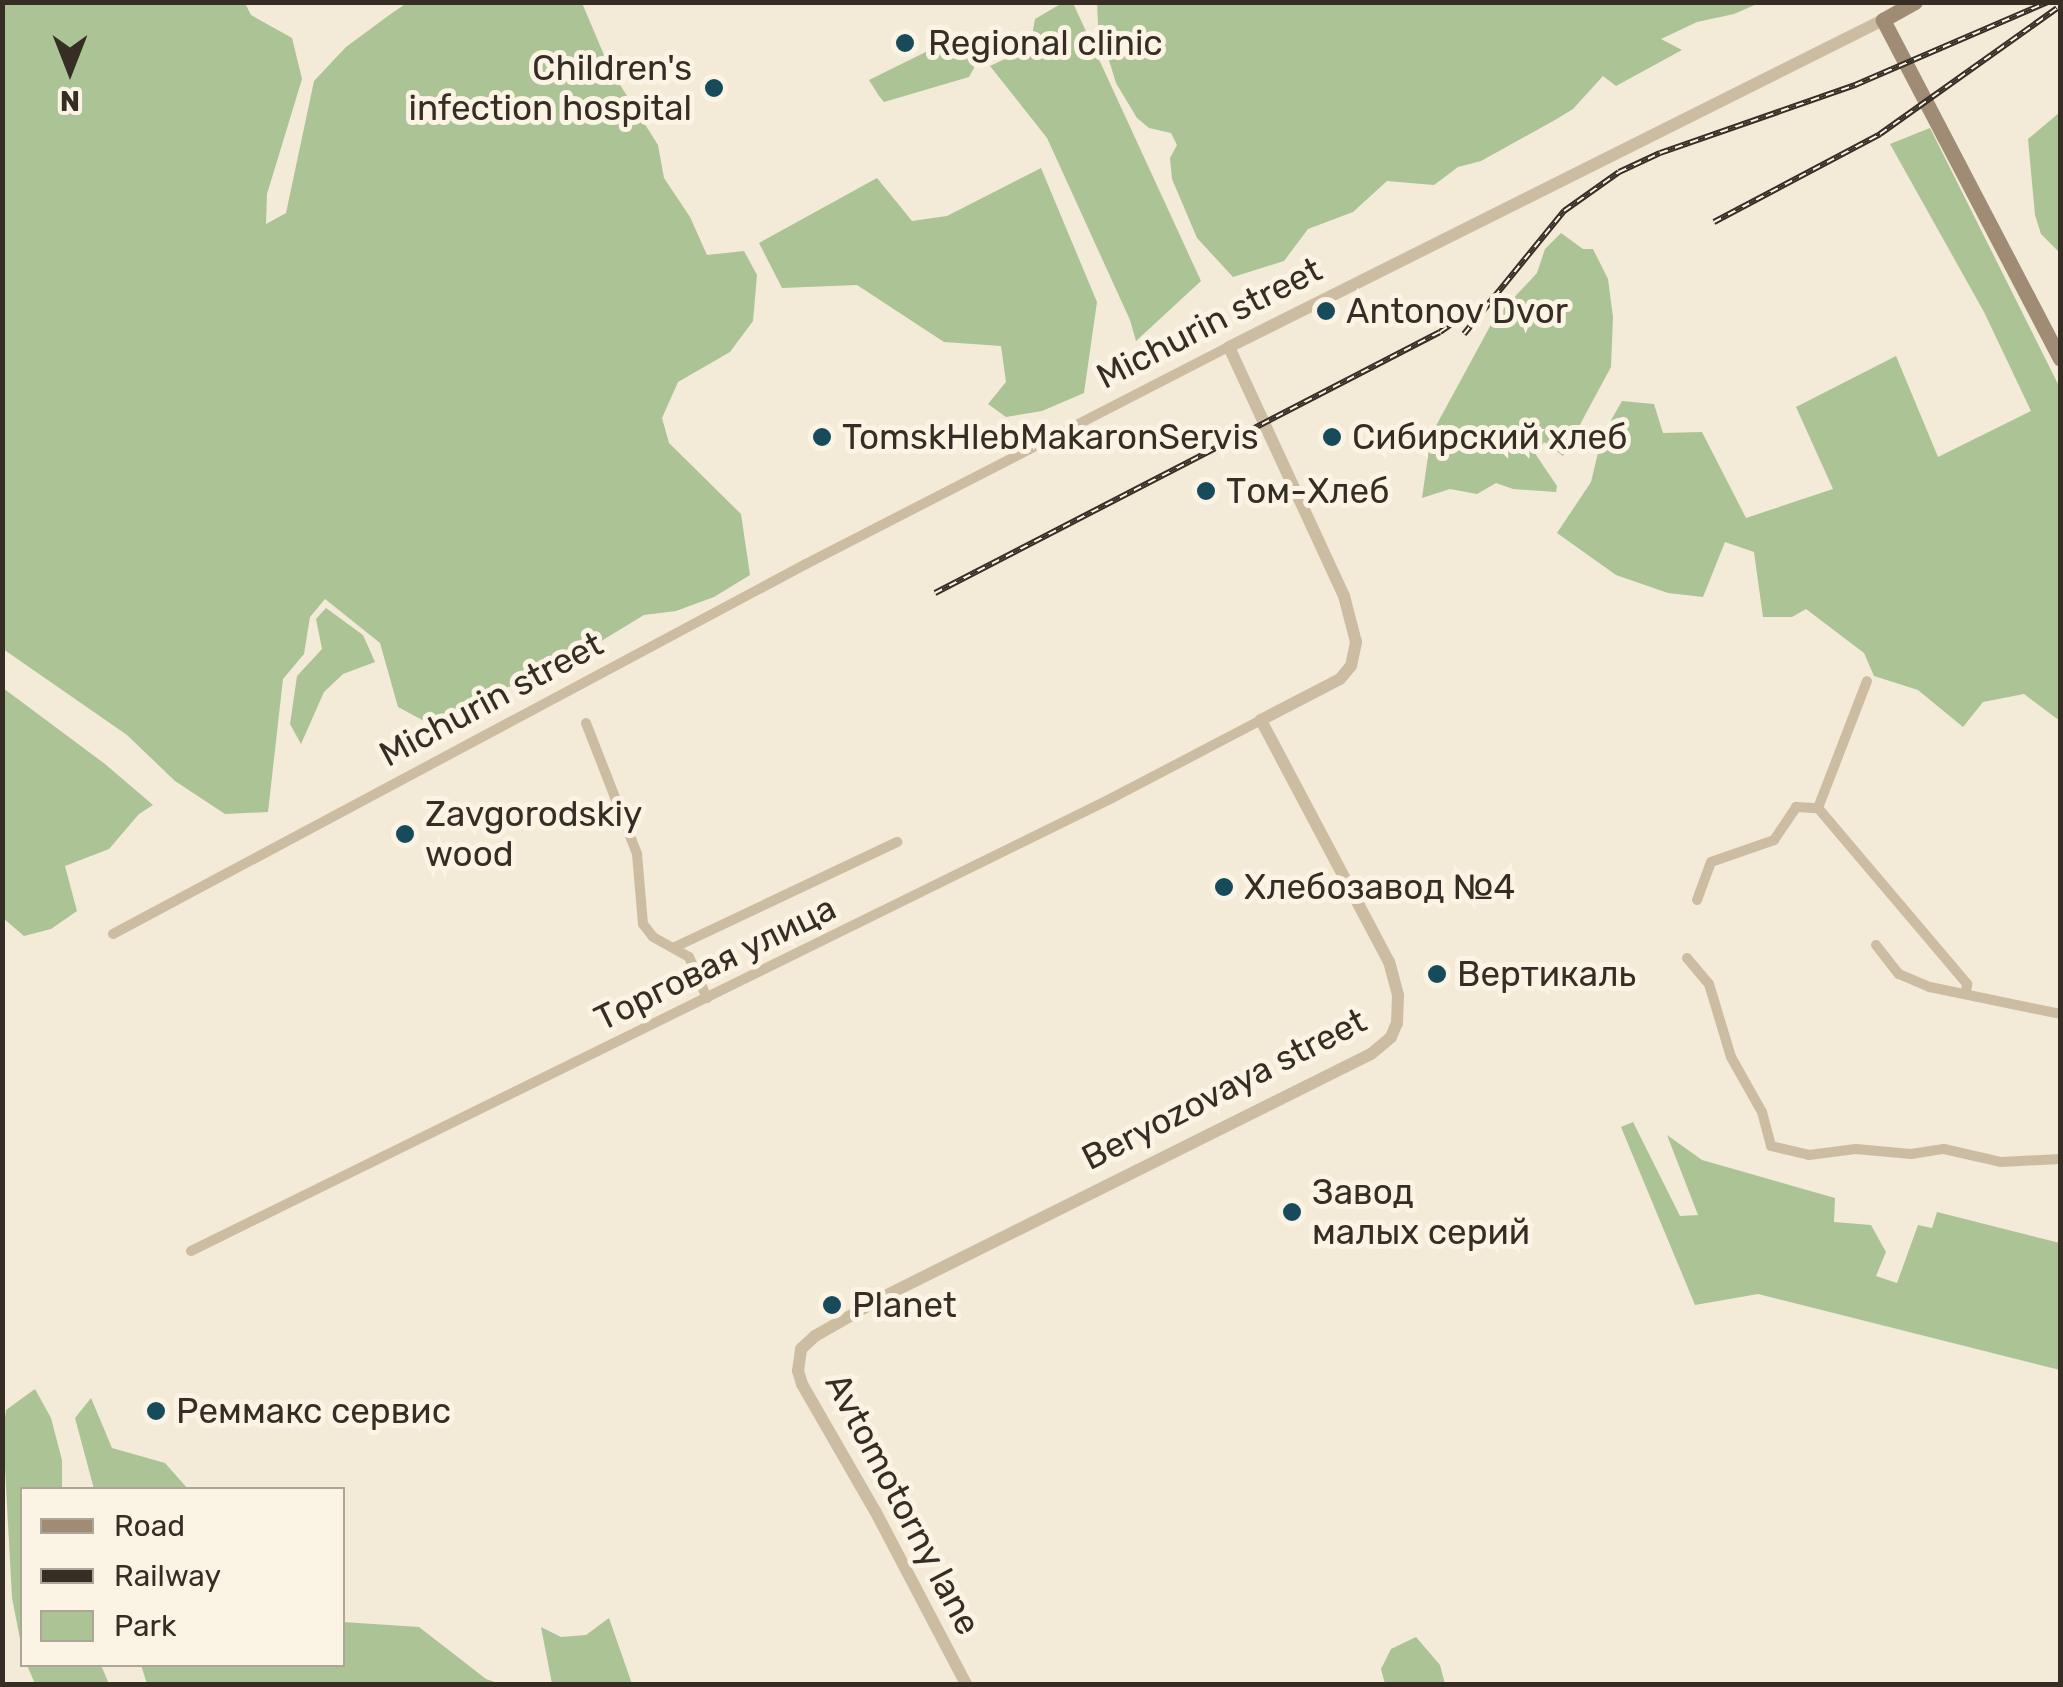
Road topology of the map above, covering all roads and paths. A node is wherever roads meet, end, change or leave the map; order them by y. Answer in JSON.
{"nodes":[{"id":1,"x":1915,"y":2,"type":"edge"},
{"id":2,"x":1883,"y":20,"type":"junction"},
{"id":3,"x":1229,"y":347,"type":"junction"},
{"id":4,"x":2060,"y":359,"type":"edge"},
{"id":5,"x":1867,"y":681,"type":"dead end"},
{"id":6,"x":1261,"y":720,"type":"junction"},
{"id":7,"x":586,"y":723,"type":"dead end"},
{"id":8,"x":1818,"y":808,"type":"junction"},
{"id":9,"x":897,"y":842,"type":"dead end"},
{"id":10,"x":1698,"y":900,"type":"dead end"},
{"id":11,"x":113,"y":934,"type":"dead end"},
{"id":12,"x":1876,"y":944,"type":"dead end"},
{"id":13,"x":675,"y":947,"type":"junction"},
{"id":14,"x":1687,"y":958,"type":"dead end"},
{"id":15,"x":1966,"y":993,"type":"junction"},
{"id":16,"x":707,"y":998,"type":"junction"},
{"id":17,"x":2060,"y":1014,"type":"edge"},
{"id":18,"x":2060,"y":1159,"type":"edge"},
{"id":19,"x":191,"y":1251,"type":"dead end"},
{"id":20,"x":801,"y":1350,"type":"joint"},
{"id":21,"x":966,"y":1684,"type":"edge"}],
"edges":[{"from":1,"to":2,"type":"main road","name":"Michurin street"},
{"from":2,"to":3,"type":"street","name":"Michurin street"},
{"from":2,"to":4,"type":"main road"},
{"from":3,"to":6,"type":"street"},
{"from":3,"to":11,"type":"street","name":"Michurin street"},
{"from":5,"to":8,"type":"street"},
{"from":6,"to":16,"type":"street","name":"Торговая улица"},
{"from":6,"to":20,"type":"street","name":"Beryozovaya street"},
{"from":7,"to":13,"type":"street"},
{"from":8,"to":10,"type":"street"},
{"from":8,"to":15,"type":"street"},
{"from":9,"to":13,"type":"street"},
{"from":12,"to":15,"type":"street"},
{"from":13,"to":16,"type":"street"},
{"from":14,"to":18,"type":"street"},
{"from":15,"to":17,"type":"street"},
{"from":16,"to":19,"type":"street","name":"Торговая улица"},
{"from":20,"to":21,"type":"street","name":"Avtomotorny lane"}]}
